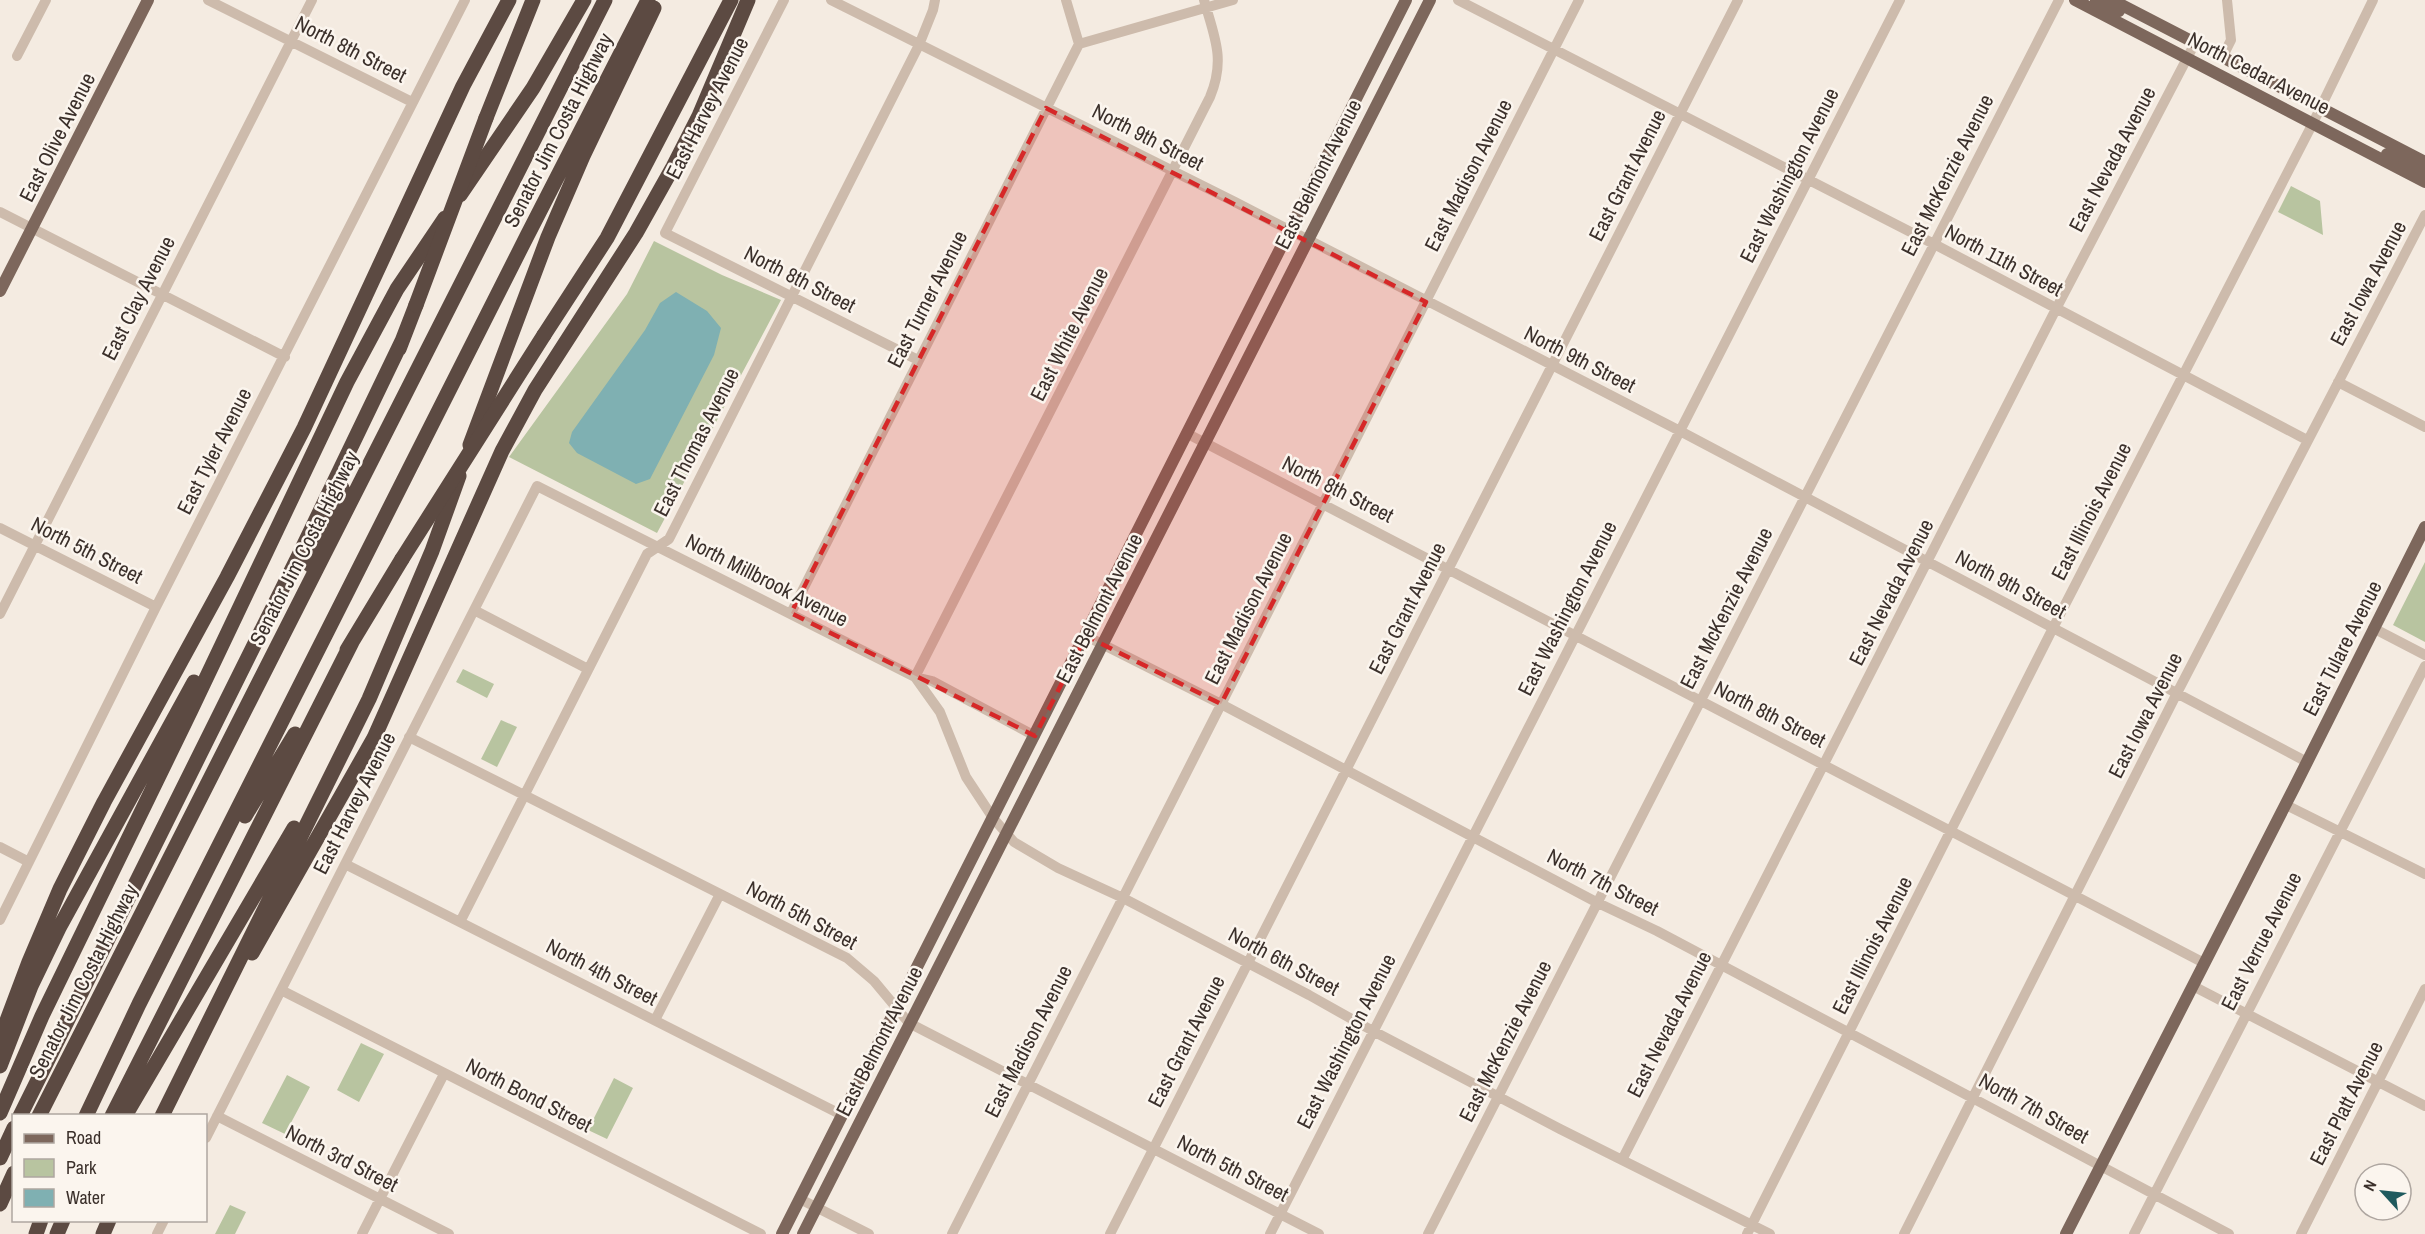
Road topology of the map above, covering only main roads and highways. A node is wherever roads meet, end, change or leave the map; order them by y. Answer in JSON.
{"nodes":[{"id":1,"x":148,"y":0,"type":"edge"},
{"id":2,"x":509,"y":0,"type":"edge"},
{"id":3,"x":533,"y":0,"type":"edge"},
{"id":4,"x":584,"y":0,"type":"edge"},
{"id":5,"x":605,"y":0,"type":"edge"},
{"id":6,"x":648,"y":0,"type":"edge"},
{"id":7,"x":658,"y":0,"type":"edge"},
{"id":8,"x":731,"y":0,"type":"edge"},
{"id":9,"x":748,"y":0,"type":"edge"},
{"id":10,"x":1406,"y":0,"type":"edge"},
{"id":11,"x":1430,"y":0,"type":"edge"},
{"id":12,"x":2075,"y":0,"type":"edge"},
{"id":13,"x":2096,"y":0,"type":"edge"},
{"id":14,"x":2112,"y":0,"type":"edge"},
{"id":15,"x":2132,"y":10,"type":"junction"},
{"id":16,"x":2349,"y":141,"type":"junction"},
{"id":17,"x":2425,"y":162,"type":"edge"},
{"id":18,"x":2425,"y":171,"type":"edge"},
{"id":19,"x":2425,"y":182,"type":"edge"},
{"id":20,"x":0,"y":291,"type":"edge"},
{"id":21,"x":402,"y":341,"type":"junction"},
{"id":22,"x":2425,"y":527,"type":"edge"},
{"id":23,"x":240,"y":604,"type":"junction"},
{"id":24,"x":400,"y":626,"type":"junction"},
{"id":25,"x":352,"y":642,"type":"junction"},
{"id":26,"x":275,"y":651,"type":"junction"},
{"id":27,"x":185,"y":913,"type":"junction"},
{"id":28,"x":0,"y":1038,"type":"edge"},
{"id":29,"x":0,"y":1066,"type":"edge"},
{"id":30,"x":181,"y":1078,"type":"junction"},
{"id":31,"x":0,"y":1113,"type":"edge"},
{"id":32,"x":21,"y":1114,"type":"edge"},
{"id":33,"x":40,"y":1114,"type":"edge"},
{"id":34,"x":87,"y":1114,"type":"edge"},
{"id":35,"x":113,"y":1114,"type":"edge"},
{"id":36,"x":126,"y":1114,"type":"edge"},
{"id":37,"x":163,"y":1114,"type":"edge"},
{"id":38,"x":12,"y":1132,"type":"edge"},
{"id":39,"x":0,"y":1158,"type":"edge"},
{"id":40,"x":12,"y":1177,"type":"edge"},
{"id":41,"x":0,"y":1204,"type":"edge"},
{"id":42,"x":782,"y":1234,"type":"edge"},
{"id":43,"x":803,"y":1234,"type":"edge"},
{"id":44,"x":2066,"y":1234,"type":"edge"}],
"edges":[{"from":1,"to":20,"type":"main road","name":"East Olive Avenue"},
{"from":2,"to":28,"type":"highway"},
{"from":3,"to":21,"type":"highway","bridge":true},
{"from":4,"to":23,"type":"highway"},
{"from":5,"to":26,"type":"highway","name":"Senator Jim Costa Highway"},
{"from":6,"to":27,"type":"highway","name":"Senator Jim Costa Highway"},
{"from":7,"to":24,"type":"highway"},
{"from":8,"to":25,"type":"highway","bridge":true},
{"from":9,"to":30,"type":"highway"},
{"from":10,"to":42,"type":"main road","name":"East Belmont Avenue"},
{"from":11,"to":43,"type":"main road","name":"East Belmont Avenue"},
{"from":12,"to":16,"type":"main road","name":"North Cedar Avenue"},
{"from":13,"to":15,"type":"main road"},
{"from":14,"to":15,"type":"main road","name":"North Cedar Avenue"},
{"from":15,"to":17,"type":"main road","name":"North Cedar Avenue"},
{"from":16,"to":18,"type":"main road"},
{"from":16,"to":19,"type":"main road","name":"North Cedar Avenue"},
{"from":21,"to":26,"type":"highway"},
{"from":21,"to":32,"type":"highway"},
{"from":22,"to":44,"type":"main road","name":"East Tulare Avenue"},
{"from":23,"to":29,"type":"highway"},
{"from":23,"to":31,"type":"highway"},
{"from":24,"to":30,"type":"highway"},
{"from":24,"to":36,"type":"highway"},
{"from":25,"to":27,"type":"highway"},
{"from":25,"to":35,"type":"highway"},
{"from":26,"to":33,"type":"highway","name":"Senator Jim Costa Highway"},
{"from":27,"to":34,"type":"highway","name":"Senator Jim Costa Highway"},
{"from":30,"to":37,"type":"highway"},
{"from":38,"to":39,"type":"highway"},
{"from":40,"to":41,"type":"highway"}]}
